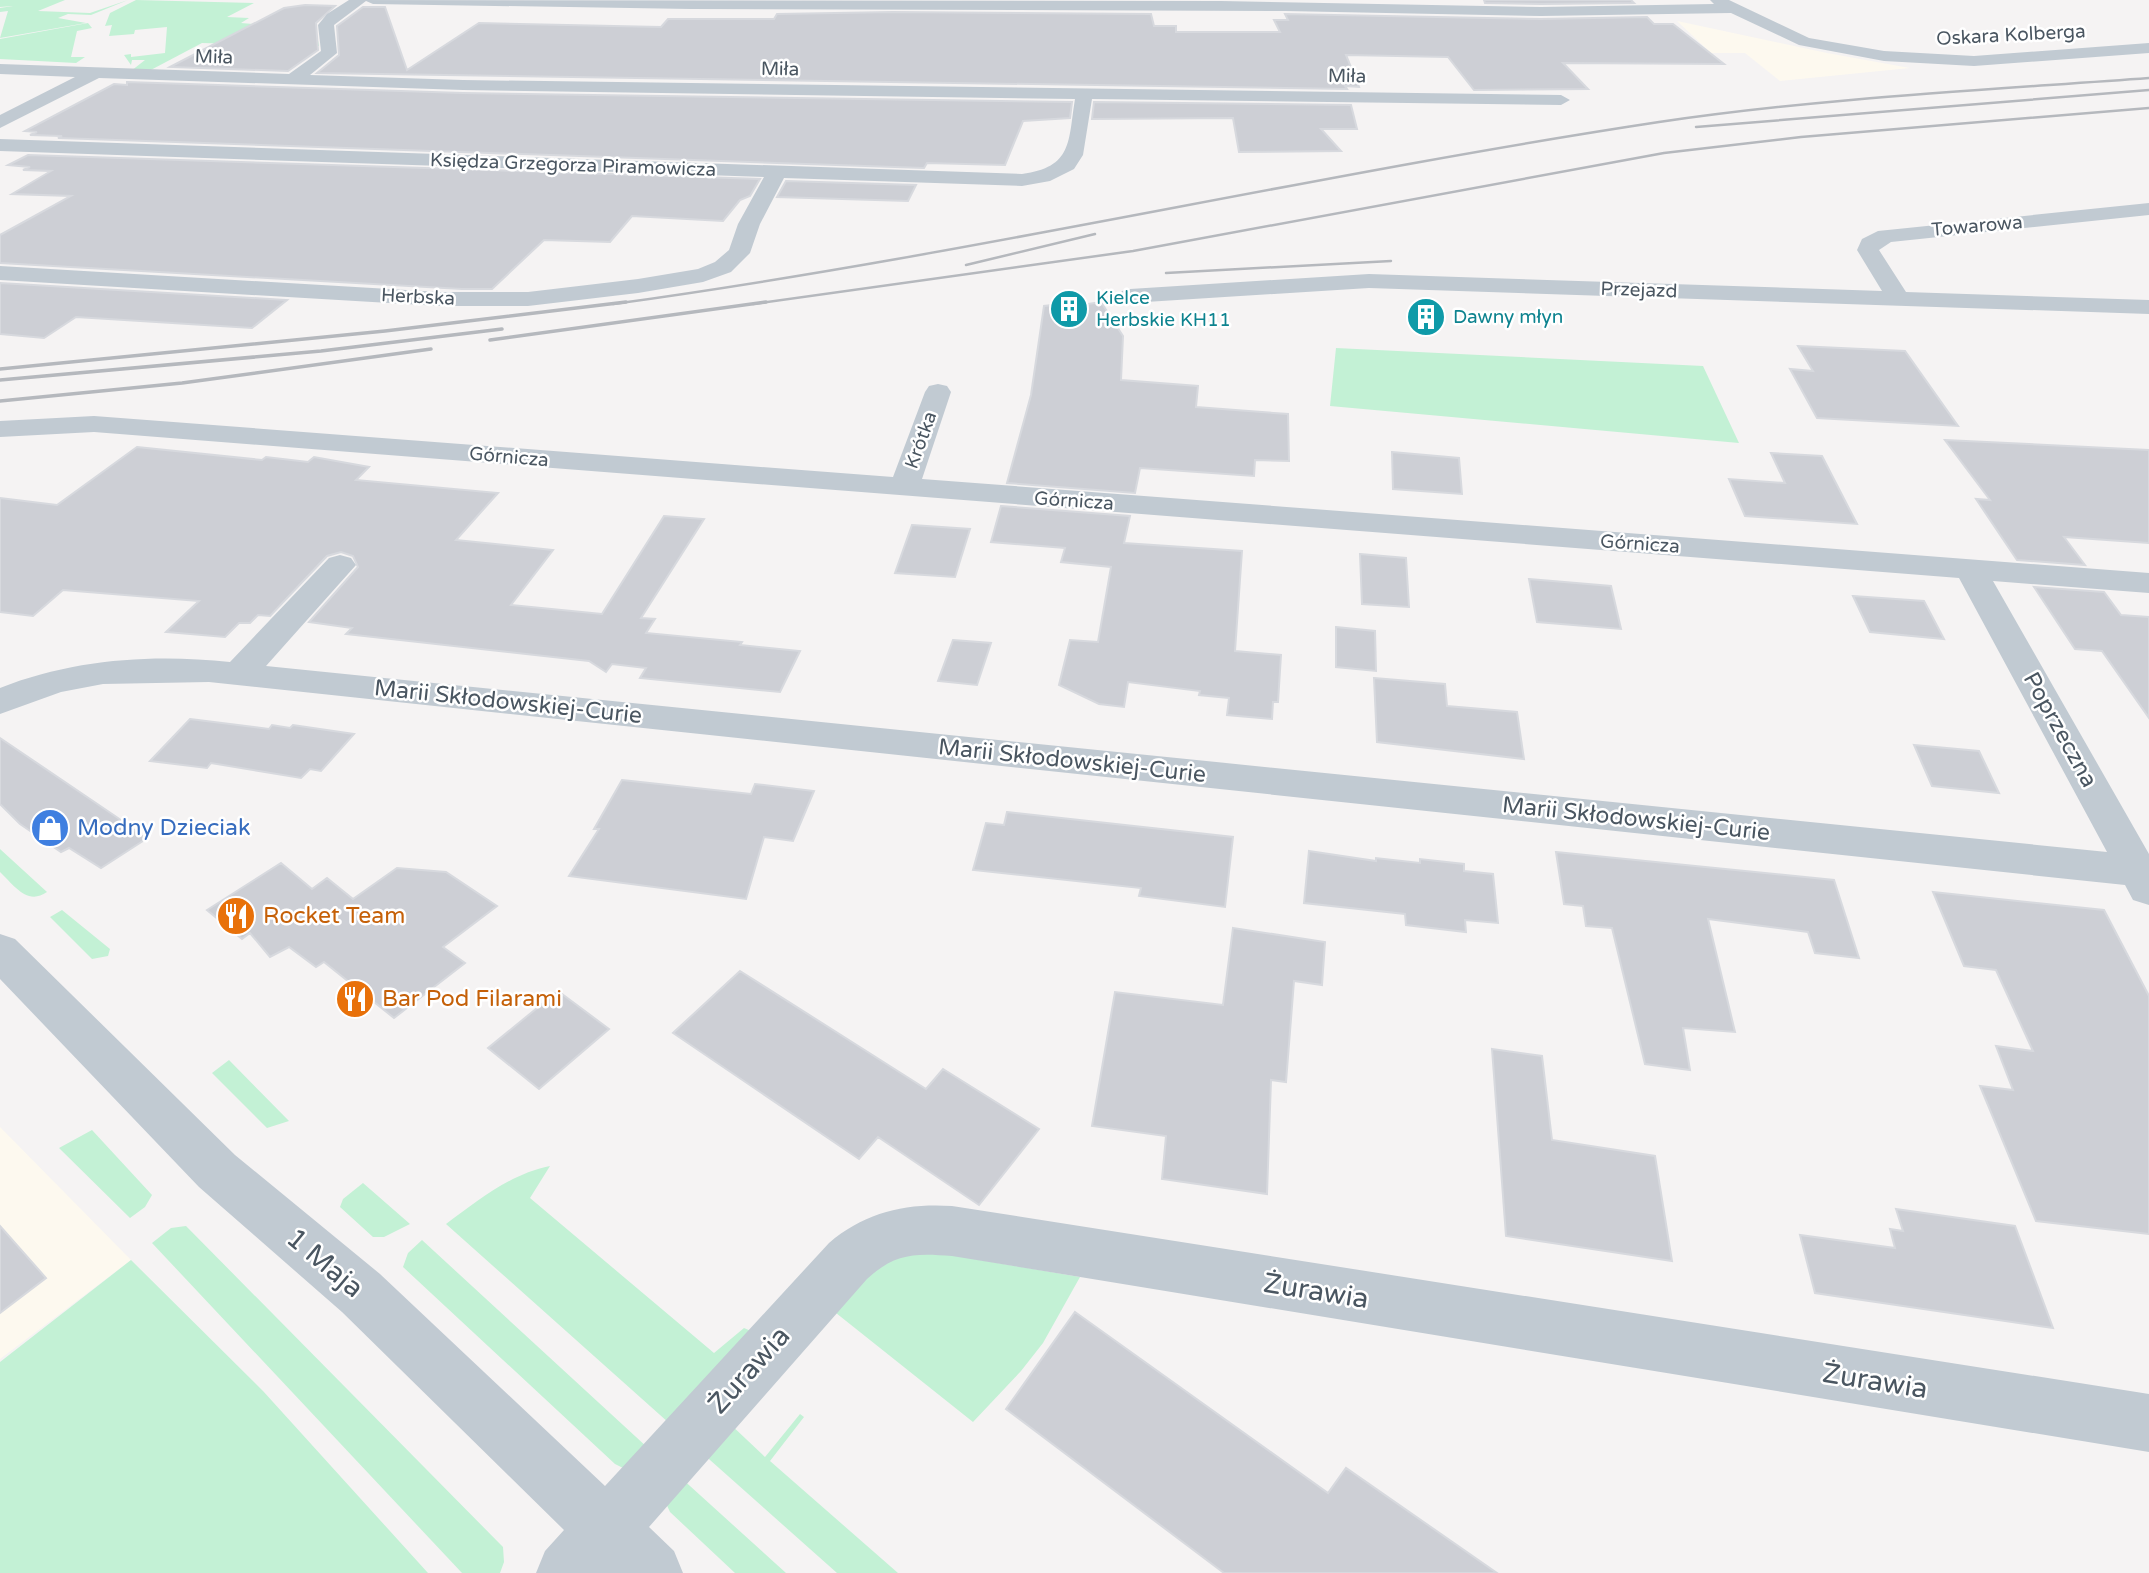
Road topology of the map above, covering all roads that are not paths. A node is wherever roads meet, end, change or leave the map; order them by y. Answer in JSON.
{"nodes":[{"id":1,"x":360,"y":0,"type":"edge"},
{"id":2,"x":373,"y":0,"type":"edge"},
{"id":3,"x":1717,"y":0,"type":"edge"},
{"id":4,"x":466,"y":1,"type":"edge"},
{"id":5,"x":1733,"y":8,"type":"junction"},
{"id":6,"x":1661,"y":12,"type":"junction"},
{"id":7,"x":1804,"y":42,"type":"junction"},
{"id":8,"x":2149,"y":48,"type":"edge"},
{"id":9,"x":0,"y":69,"type":"edge"},
{"id":10,"x":94,"y":74,"type":"junction"},
{"id":11,"x":292,"y":80,"type":"junction"},
{"id":12,"x":1084,"y":95,"type":"junction"},
{"id":13,"x":1561,"y":100,"type":"dead end"},
{"id":14,"x":0,"y":122,"type":"edge"},
{"id":15,"x":0,"y":145,"type":"edge"},
{"id":16,"x":777,"y":172,"type":"junction"},
{"id":17,"x":2149,"y":209,"type":"edge"},
{"id":18,"x":0,"y":272,"type":"edge"},
{"id":19,"x":1130,"y":296,"type":"dead end"},
{"id":20,"x":1899,"y":299,"type":"junction"},
{"id":21,"x":2149,"y":307,"type":"edge"},
{"id":22,"x":938,"y":392,"type":"dead end"},
{"id":23,"x":0,"y":429,"type":"edge"},
{"id":24,"x":904,"y":488,"type":"junction"},
{"id":25,"x":340,"y":565,"type":"dead end"},
{"id":26,"x":1970,"y":569,"type":"junction"},
{"id":27,"x":2149,"y":583,"type":"edge"},
{"id":28,"x":239,"y":674,"type":"junction"},
{"id":29,"x":0,"y":702,"type":"edge"},
{"id":30,"x":2145,"y":878,"type":"edge"},
{"id":31,"x":0,"y":951,"type":"edge"},
{"id":32,"x":2149,"y":1423,"type":"edge"},
{"id":33,"x":606,"y":1529,"type":"junction"},
{"id":34,"x":567,"y":1573,"type":"edge"},
{"id":35,"x":652,"y":1573,"type":"edge"}],
"edges":[{"from":1,"to":11,"type":"street"},
{"from":2,"to":4,"type":"street"},
{"from":3,"to":5,"type":"street","name":"Oskara Kolberga"},
{"from":4,"to":6,"type":"street"},
{"from":5,"to":6,"type":"street"},
{"from":5,"to":7,"type":"street","name":"Oskara Kolberga"},
{"from":6,"to":7,"type":"street"},
{"from":7,"to":8,"type":"street","name":"Oskara Kolberga"},
{"from":9,"to":10,"type":"street","name":"Miła"},
{"from":10,"to":11,"type":"street","name":"Miła"},
{"from":10,"to":14,"type":"street"},
{"from":11,"to":12,"type":"street","name":"Miła"},
{"from":12,"to":13,"type":"street","name":"Miła"},
{"from":12,"to":16,"type":"street","name":"Księdza Grzegorza Piramowicza"},
{"from":15,"to":16,"type":"street","name":"Księdza Grzegorza Piramowicza"},
{"from":16,"to":18,"type":"street","name":"Herbska"},
{"from":17,"to":20,"type":"street","name":"Towarowa"},
{"from":19,"to":20,"type":"street","name":"Przejazd"},
{"from":20,"to":21,"type":"street","name":"Przejazd"},
{"from":22,"to":24,"type":"street","name":"Krótka"},
{"from":23,"to":24,"type":"street","name":"Górnicza"},
{"from":24,"to":26,"type":"street","name":"Górnicza"},
{"from":25,"to":28,"type":"street"},
{"from":26,"to":27,"type":"street","name":"Górnicza"},
{"from":26,"to":30,"type":"street","name":"Poprzeczna"},
{"from":28,"to":29,"type":"street","name":"Marii Skłodowskiej-Curie"},
{"from":28,"to":30,"type":"street","name":"Marii Skłodowskiej-Curie"},
{"from":31,"to":33,"type":"street","name":"1 Maja"},
{"from":32,"to":33,"type":"street","name":"Żurawia"},
{"from":33,"to":34,"type":"street","name":"Żurawia"},
{"from":33,"to":35,"type":"street","name":"1 Maja"}]}
